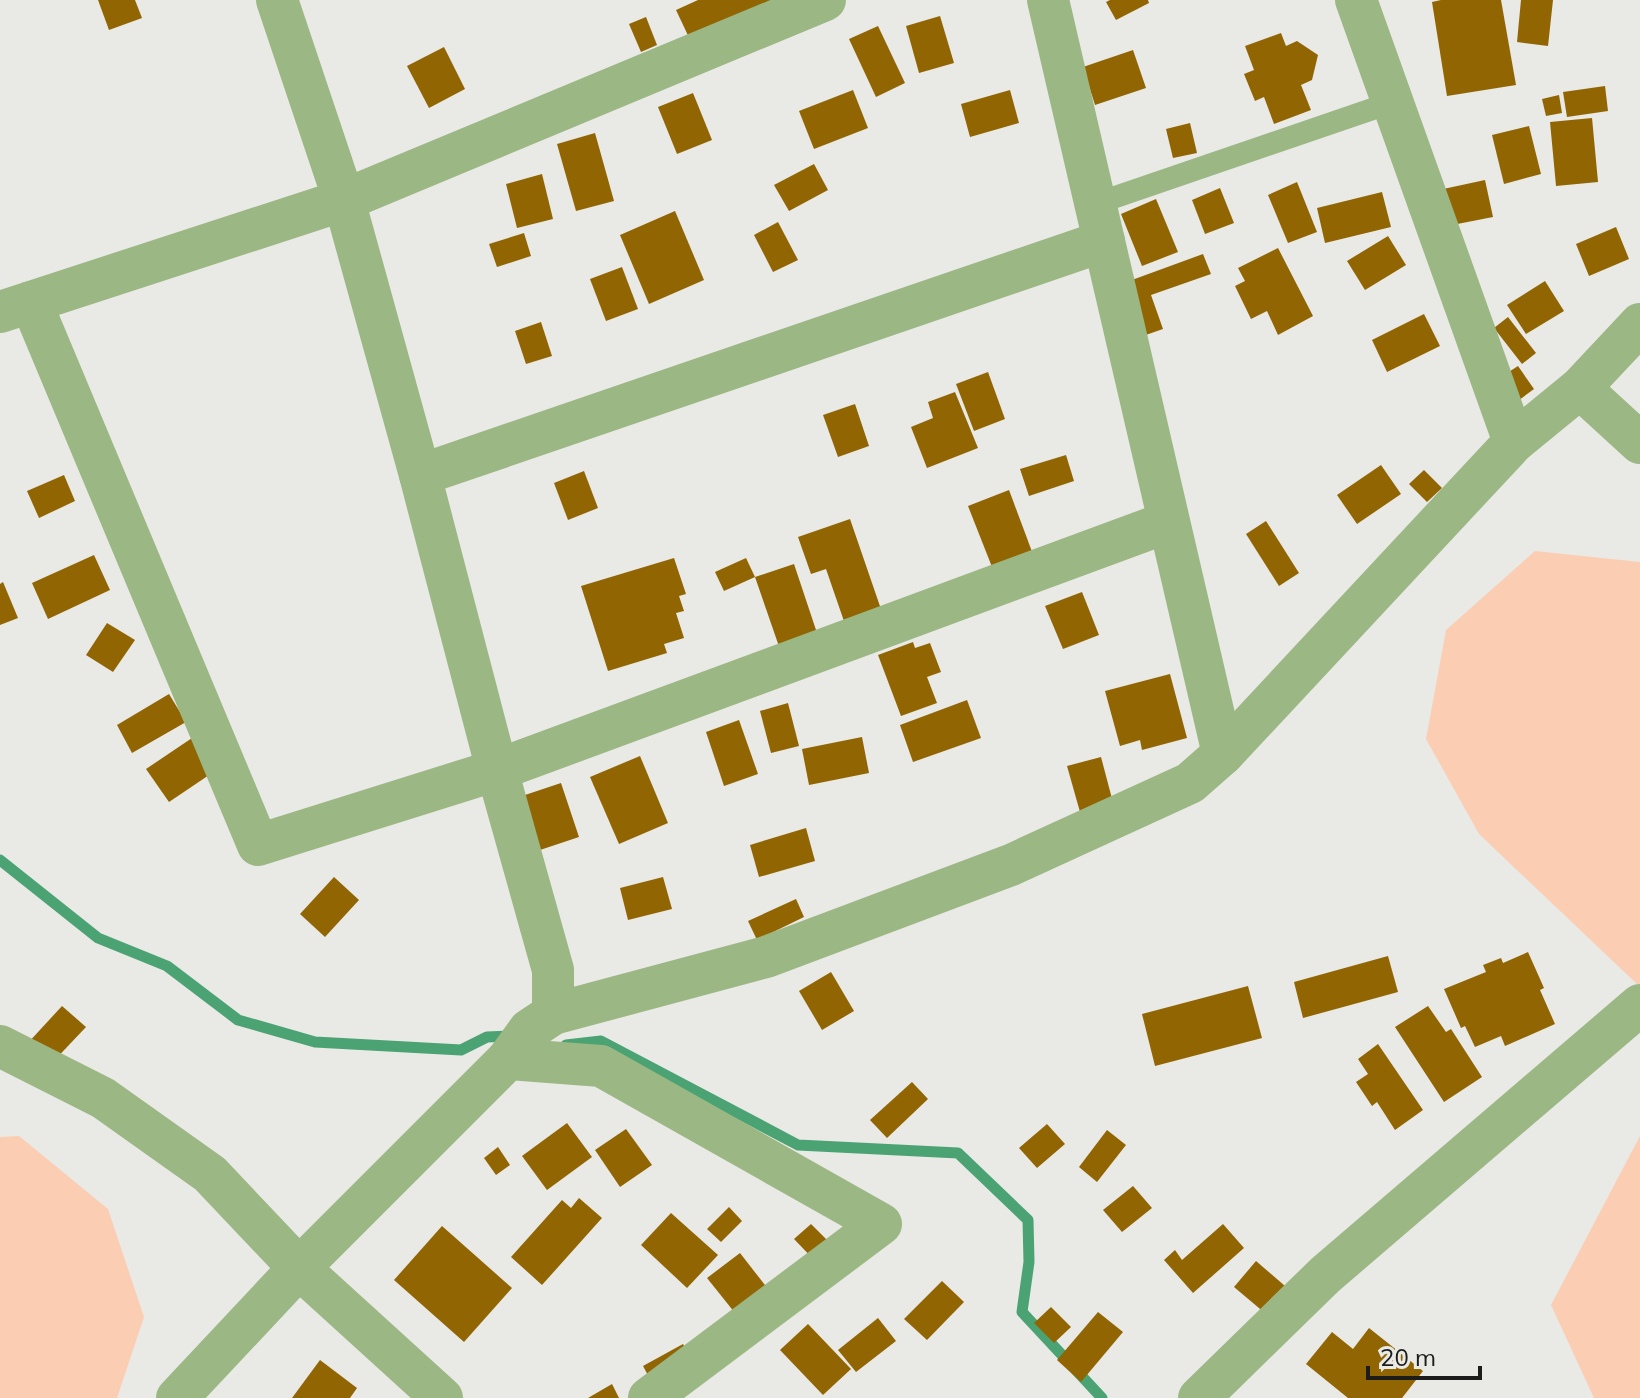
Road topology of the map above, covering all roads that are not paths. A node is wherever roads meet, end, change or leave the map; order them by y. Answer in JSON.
{"nodes":[{"id":1,"x":277,"y":0,"type":"edge"},
{"id":2,"x":825,"y":0,"type":"edge"},
{"id":3,"x":1048,"y":0,"type":"edge"},
{"id":4,"x":1356,"y":0,"type":"edge"},
{"id":5,"x":1393,"y":102,"type":"junction"},
{"id":6,"x":344,"y":200,"type":"junction"},
{"id":7,"x":1099,"y":222,"type":"junction"},
{"id":8,"x":16,"y":307,"type":"edge"},
{"id":9,"x":1640,"y":324,"type":"edge"},
{"id":10,"x":1580,"y":388,"type":"junction"},
{"id":11,"x":1514,"y":442,"type":"junction"},
{"id":12,"x":1640,"y":443,"type":"edge"},
{"id":13,"x":420,"y":475,"type":"junction"},
{"id":14,"x":1168,"y":522,"type":"junction"},
{"id":15,"x":1223,"y":754,"type":"junction"},
{"id":16,"x":497,"y":770,"type":"junction"},
{"id":17,"x":1640,"y":1005,"type":"edge"},
{"id":18,"x":527,"y":1038,"type":"junction"},
{"id":19,"x":0,"y":1046,"type":"edge"},
{"id":20,"x":299,"y":1268,"type":"junction"},
{"id":21,"x":177,"y":1398,"type":"edge"},
{"id":22,"x":442,"y":1398,"type":"edge"},
{"id":23,"x":649,"y":1398,"type":"edge"},
{"id":24,"x":1199,"y":1398,"type":"edge"}],
"edges":[{"from":1,"to":6,"type":"street"},
{"from":2,"to":6,"type":"street"},
{"from":3,"to":7,"type":"street"},
{"from":4,"to":5,"type":"street"},
{"from":5,"to":7,"type":"lane"},
{"from":5,"to":11,"type":"street"},
{"from":6,"to":8,"type":"street"},
{"from":6,"to":13,"type":"street"},
{"from":7,"to":13,"type":"street"},
{"from":7,"to":14,"type":"street"},
{"from":8,"to":16,"type":"street"},
{"from":9,"to":10,"type":"street"},
{"from":10,"to":11,"type":"street"},
{"from":10,"to":12,"type":"street"},
{"from":11,"to":15,"type":"street"},
{"from":13,"to":16,"type":"street"},
{"from":14,"to":15,"type":"street"},
{"from":14,"to":16,"type":"street"},
{"from":15,"to":18,"type":"street"},
{"from":16,"to":18,"type":"street"},
{"from":17,"to":24,"type":"street"},
{"from":18,"to":20,"type":"street"},
{"from":18,"to":23,"type":"street"},
{"from":19,"to":20,"type":"street"},
{"from":20,"to":21,"type":"street"},
{"from":20,"to":22,"type":"street"}]}
